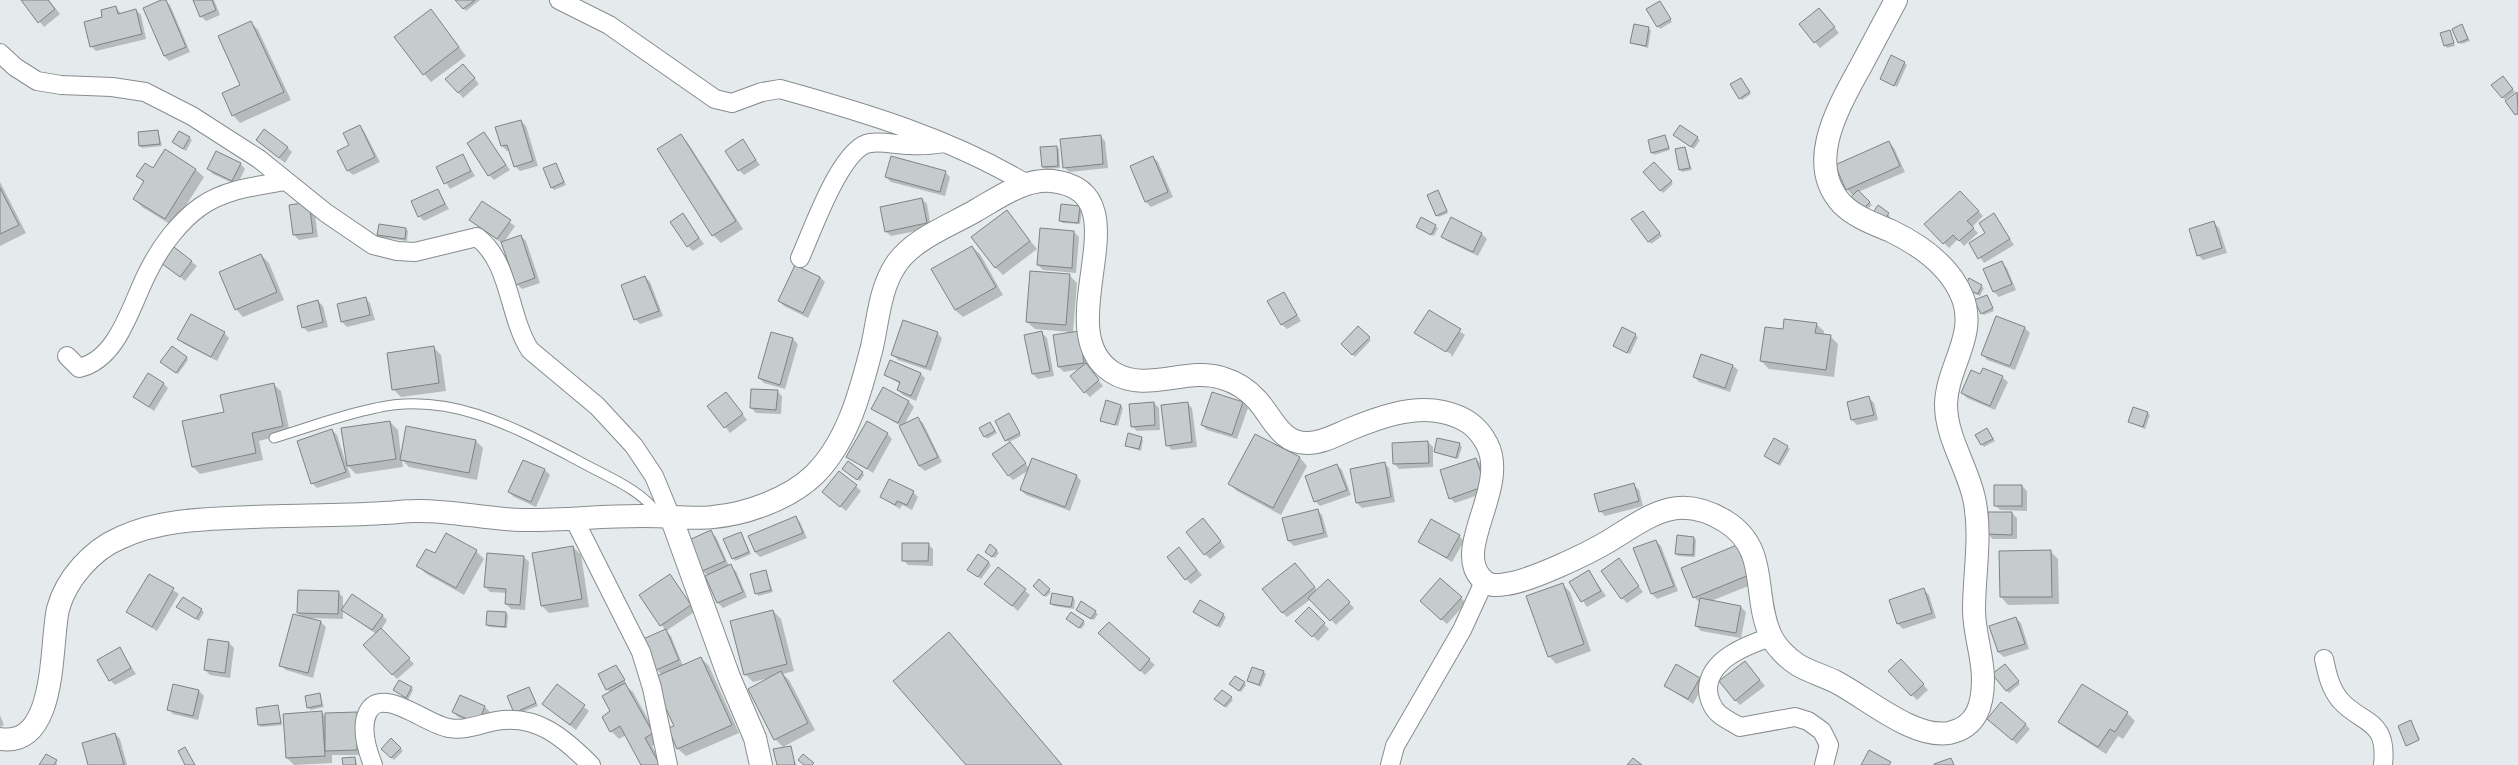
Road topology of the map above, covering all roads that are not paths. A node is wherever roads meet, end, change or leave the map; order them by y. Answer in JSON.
{"nodes":[{"id":1,"x":559,"y":0,"type":"edge"},
{"id":2,"x":1896,"y":0,"type":"edge"},
{"id":3,"x":0,"y":53,"type":"edge"},
{"id":4,"x":946,"y":143,"type":"junction"},
{"id":5,"x":286,"y":181,"type":"junction"},
{"id":6,"x":1027,"y":184,"type":"junction"},
{"id":7,"x":800,"y":258,"type":"dead end"},
{"id":8,"x":67,"y":356,"type":"dead end"},
{"id":9,"x":274,"y":438,"type":"dead end"},
{"id":10,"x":666,"y":517,"type":"junction"},
{"id":11,"x":574,"y":519,"type":"junction"},
{"id":12,"x":1484,"y":582,"type":"junction"},
{"id":13,"x":1771,"y":637,"type":"junction"},
{"id":14,"x":2324,"y":659,"type":"dead end"},
{"id":15,"x":0,"y":739,"type":"edge"},
{"id":16,"x":373,"y":765,"type":"edge"},
{"id":17,"x":591,"y":765,"type":"edge"},
{"id":18,"x":668,"y":765,"type":"edge"},
{"id":19,"x":761,"y":765,"type":"edge"},
{"id":20,"x":1390,"y":765,"type":"edge"},
{"id":21,"x":1824,"y":765,"type":"edge"},
{"id":22,"x":2383,"y":765,"type":"edge"}],
"edges":[{"from":1,"to":4,"type":"street"},
{"from":2,"to":13,"type":"street"},
{"from":3,"to":5,"type":"street"},
{"from":4,"to":6,"type":"street"},
{"from":4,"to":7,"type":"street"},
{"from":5,"to":8,"type":"street"},
{"from":5,"to":10,"type":"street"},
{"from":6,"to":10,"type":"street"},
{"from":6,"to":12,"type":"street"},
{"from":9,"to":10,"type":"lane"},
{"from":10,"to":11,"type":"street"},
{"from":10,"to":19,"type":"street"},
{"from":11,"to":15,"type":"street"},
{"from":11,"to":18,"type":"street"},
{"from":12,"to":13,"type":"street"},
{"from":12,"to":20,"type":"street"},
{"from":13,"to":21,"type":"street"},
{"from":14,"to":22,"type":"street"},
{"from":16,"to":17,"type":"street"}]}
